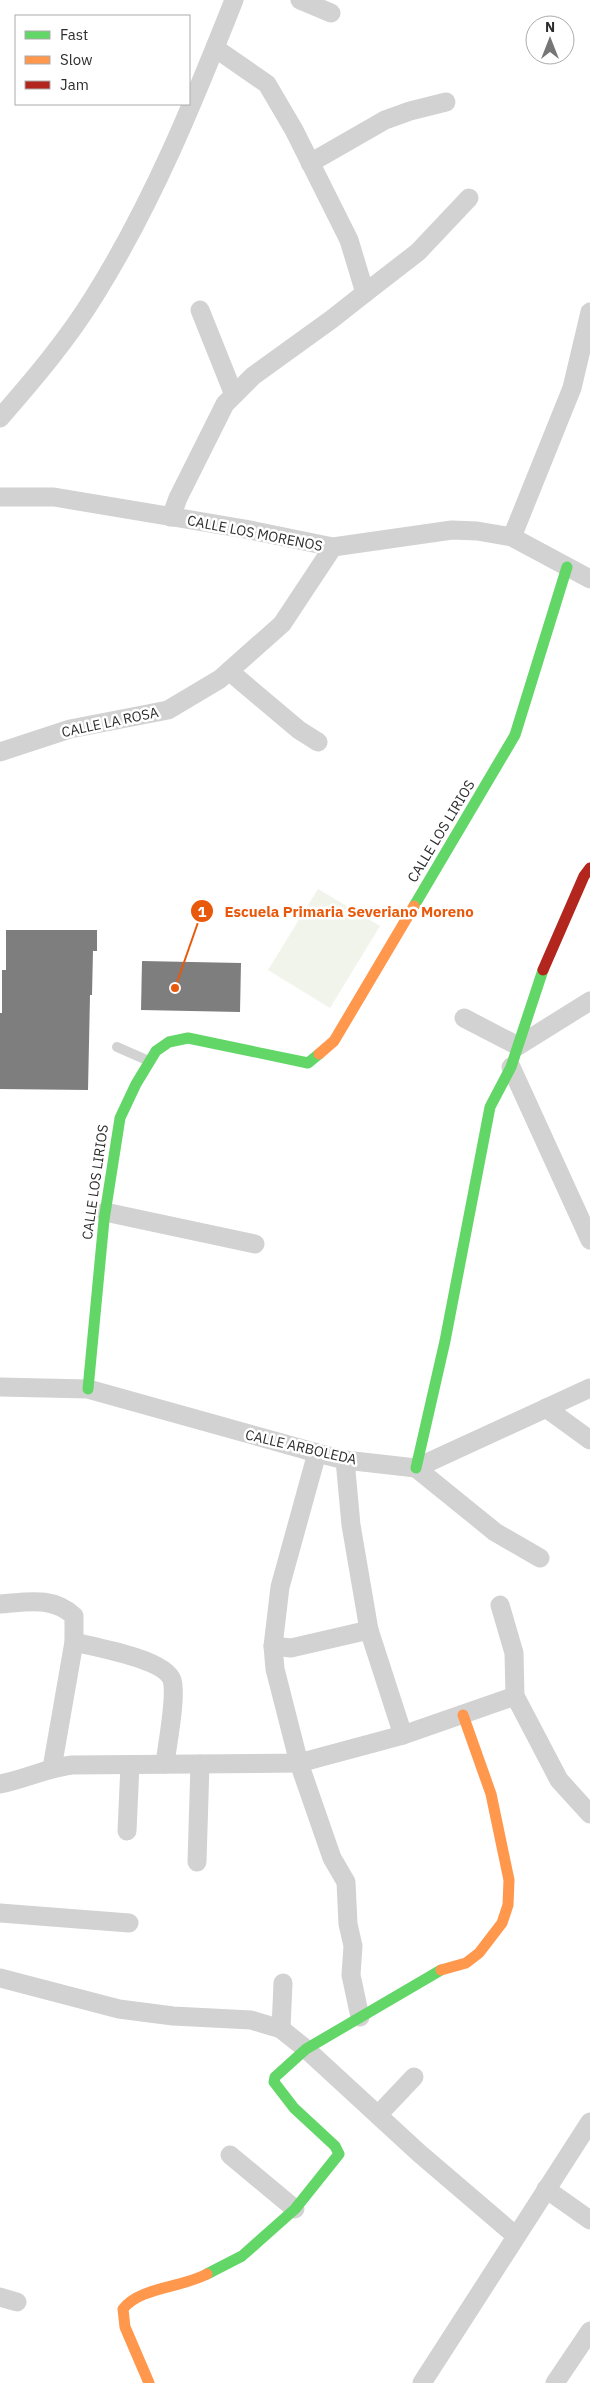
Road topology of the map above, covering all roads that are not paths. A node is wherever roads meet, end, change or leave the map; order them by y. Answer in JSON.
{"nodes":[{"id":1,"x":234,"y":0,"type":"edge"},
{"id":2,"x":300,"y":0,"type":"edge"},
{"id":3,"x":332,"y":13,"type":"dead end"},
{"id":4,"x":215,"y":48,"type":"junction"},
{"id":5,"x":446,"y":102,"type":"dead end"},
{"id":6,"x":310,"y":163,"type":"junction"},
{"id":7,"x":469,"y":198,"type":"dead end"},
{"id":8,"x":365,"y":293,"type":"junction"},
{"id":9,"x":200,"y":310,"type":"dead end"},
{"id":10,"x":590,"y":312,"type":"edge"},
{"id":11,"x":234,"y":394,"type":"junction"},
{"id":12,"x":0,"y":418,"type":"edge"},
{"id":13,"x":0,"y":497,"type":"edge"},
{"id":14,"x":171,"y":517,"type":"junction"},
{"id":15,"x":512,"y":537,"type":"junction"},
{"id":16,"x":332,"y":547,"type":"junction"},
{"id":17,"x":567,"y":567,"type":"junction"},
{"id":18,"x":590,"y":579,"type":"edge"},
{"id":19,"x":229,"y":671,"type":"junction"},
{"id":20,"x":318,"y":742,"type":"dead end"},
{"id":21,"x":0,"y":752,"type":"edge"},
{"id":22,"x":590,"y":868,"type":"edge"},
{"id":23,"x":590,"y":1001,"type":"edge"},
{"id":24,"x":464,"y":1018,"type":"dead end"},
{"id":25,"x":518,"y":1046,"type":"junction"},
{"id":26,"x":117,"y":1047,"type":"dead end"},
{"id":27,"x":150,"y":1062,"type":"junction"},
{"id":28,"x":511,"y":1067,"type":"junction"},
{"id":29,"x":105,"y":1212,"type":"junction"},
{"id":30,"x":590,"y":1240,"type":"edge"},
{"id":31,"x":255,"y":1244,"type":"dead end"},
{"id":32,"x":0,"y":1387,"type":"edge"},
{"id":33,"x":590,"y":1388,"type":"edge"},
{"id":34,"x":88,"y":1389,"type":"junction"},
{"id":35,"x":546,"y":1408,"type":"junction"},
{"id":36,"x":590,"y":1440,"type":"edge"},
{"id":37,"x":317,"y":1454,"type":"junction"},
{"id":38,"x":345,"y":1460,"type":"junction"},
{"id":39,"x":416,"y":1468,"type":"junction"},
{"id":40,"x":540,"y":1558,"type":"dead end"},
{"id":41,"x":0,"y":1604,"type":"edge"},
{"id":42,"x":500,"y":1605,"type":"dead end"},
{"id":43,"x":369,"y":1630,"type":"junction"},
{"id":44,"x":74,"y":1642,"type":"junction"},
{"id":45,"x":274,"y":1646,"type":"junction"},
{"id":46,"x":515,"y":1696,"type":"junction"},
{"id":47,"x":463,"y":1715,"type":"junction"},
{"id":48,"x":403,"y":1735,"type":"junction"},
{"id":49,"x":299,"y":1763,"type":"junction"},
{"id":50,"x":165,"y":1764,"type":"junction"},
{"id":51,"x":200,"y":1764,"type":"junction"},
{"id":52,"x":130,"y":1765,"type":"junction"},
{"id":53,"x":52,"y":1768,"type":"junction"},
{"id":54,"x":0,"y":1784,"type":"edge"},
{"id":55,"x":590,"y":1814,"type":"edge"},
{"id":56,"x":127,"y":1831,"type":"dead end"},
{"id":57,"x":197,"y":1862,"type":"dead end"},
{"id":58,"x":0,"y":1913,"type":"edge"},
{"id":59,"x":129,"y":1923,"type":"dead end"},
{"id":60,"x":0,"y":1978,"type":"edge"},
{"id":61,"x":283,"y":1983,"type":"dead end"},
{"id":62,"x":360,"y":2017,"type":"junction"},
{"id":63,"x":281,"y":2029,"type":"junction"},
{"id":64,"x":306,"y":2049,"type":"junction"},
{"id":65,"x":414,"y":2077,"type":"dead end"},
{"id":66,"x":378,"y":2115,"type":"junction"},
{"id":67,"x":590,"y":2122,"type":"edge"},
{"id":68,"x":230,"y":2155,"type":"dead end"},
{"id":69,"x":546,"y":2188,"type":"junction"},
{"id":70,"x":295,"y":2209,"type":"junction"},
{"id":71,"x":590,"y":2220,"type":"edge"},
{"id":72,"x":516,"y":2236,"type":"junction"},
{"id":73,"x":590,"y":2331,"type":"edge"},
{"id":74,"x":149,"y":2383,"type":"edge"},
{"id":75,"x":422,"y":2383,"type":"edge"},
{"id":76,"x":555,"y":2383,"type":"edge"}],
"edges":[{"from":1,"to":4,"type":"street"},
{"from":2,"to":3,"type":"street"},
{"from":4,"to":6,"type":"street"},
{"from":4,"to":12,"type":"street"},
{"from":5,"to":6,"type":"street"},
{"from":6,"to":8,"type":"street"},
{"from":7,"to":8,"type":"street"},
{"from":8,"to":11,"type":"street"},
{"from":9,"to":11,"type":"street"},
{"from":10,"to":15,"type":"street"},
{"from":11,"to":14,"type":"street"},
{"from":13,"to":14,"type":"street","name":"CALLE LOS MORENOS"},
{"from":14,"to":16,"type":"street","name":"CALLE LOS MORENOS"},
{"from":15,"to":16,"type":"street","name":"CALLE LOS MORENOS"},
{"from":15,"to":17,"type":"street","name":"CALLE LOS MORENOS"},
{"from":16,"to":19,"type":"street","name":"CALLE LA ROSA"},
{"from":17,"to":18,"type":"street","name":"CALLE LOS MORENOS"},
{"from":17,"to":27,"type":"street","name":"CALLE LOS LIRIOS"},
{"from":19,"to":20,"type":"street"},
{"from":19,"to":21,"type":"street","name":"CALLE LA ROSA"},
{"from":22,"to":25,"type":"street"},
{"from":23,"to":25,"type":"street"},
{"from":24,"to":25,"type":"street"},
{"from":25,"to":28,"type":"street"},
{"from":26,"to":27,"type":"lane"},
{"from":27,"to":29,"type":"street","name":"CALLE LOS LIRIOS"},
{"from":28,"to":30,"type":"street"},
{"from":28,"to":39,"type":"street"},
{"from":29,"to":31,"type":"street"},
{"from":29,"to":34,"type":"street","name":"CALLE LOS LIRIOS"},
{"from":32,"to":34,"type":"street","name":"CALLE ARBOLEDA"},
{"from":33,"to":35,"type":"street"},
{"from":34,"to":37,"type":"street","name":"CALLE ARBOLEDA"},
{"from":35,"to":36,"type":"street"},
{"from":35,"to":39,"type":"street"},
{"from":37,"to":38,"type":"street","name":"CALLE ARBOLEDA"},
{"from":37,"to":45,"type":"street"},
{"from":38,"to":39,"type":"street","name":"CALLE ARBOLEDA"},
{"from":38,"to":43,"type":"street"},
{"from":39,"to":40,"type":"street"},
{"from":41,"to":44,"type":"street"},
{"from":42,"to":46,"type":"street"},
{"from":43,"to":45,"type":"street"},
{"from":43,"to":48,"type":"street"},
{"from":44,"to":50,"type":"street"},
{"from":44,"to":53,"type":"street"},
{"from":45,"to":49,"type":"street"},
{"from":46,"to":47,"type":"street"},
{"from":46,"to":55,"type":"street"},
{"from":47,"to":48,"type":"street"},
{"from":47,"to":62,"type":"street"},
{"from":48,"to":49,"type":"street"},
{"from":49,"to":51,"type":"street"},
{"from":49,"to":62,"type":"street"},
{"from":50,"to":51,"type":"street"},
{"from":50,"to":52,"type":"street"},
{"from":51,"to":57,"type":"street"},
{"from":52,"to":53,"type":"street"},
{"from":52,"to":56,"type":"street"},
{"from":53,"to":54,"type":"street"},
{"from":58,"to":59,"type":"street"},
{"from":60,"to":63,"type":"street"},
{"from":61,"to":63,"type":"street"},
{"from":62,"to":64,"type":"street"},
{"from":63,"to":64,"type":"street"},
{"from":64,"to":66,"type":"street"},
{"from":64,"to":70,"type":"street"},
{"from":65,"to":66,"type":"street"},
{"from":66,"to":72,"type":"street"},
{"from":67,"to":69,"type":"street"},
{"from":68,"to":70,"type":"street"},
{"from":69,"to":71,"type":"street"},
{"from":69,"to":72,"type":"street"},
{"from":70,"to":74,"type":"street"},
{"from":72,"to":75,"type":"street"},
{"from":73,"to":76,"type":"street"}]}
